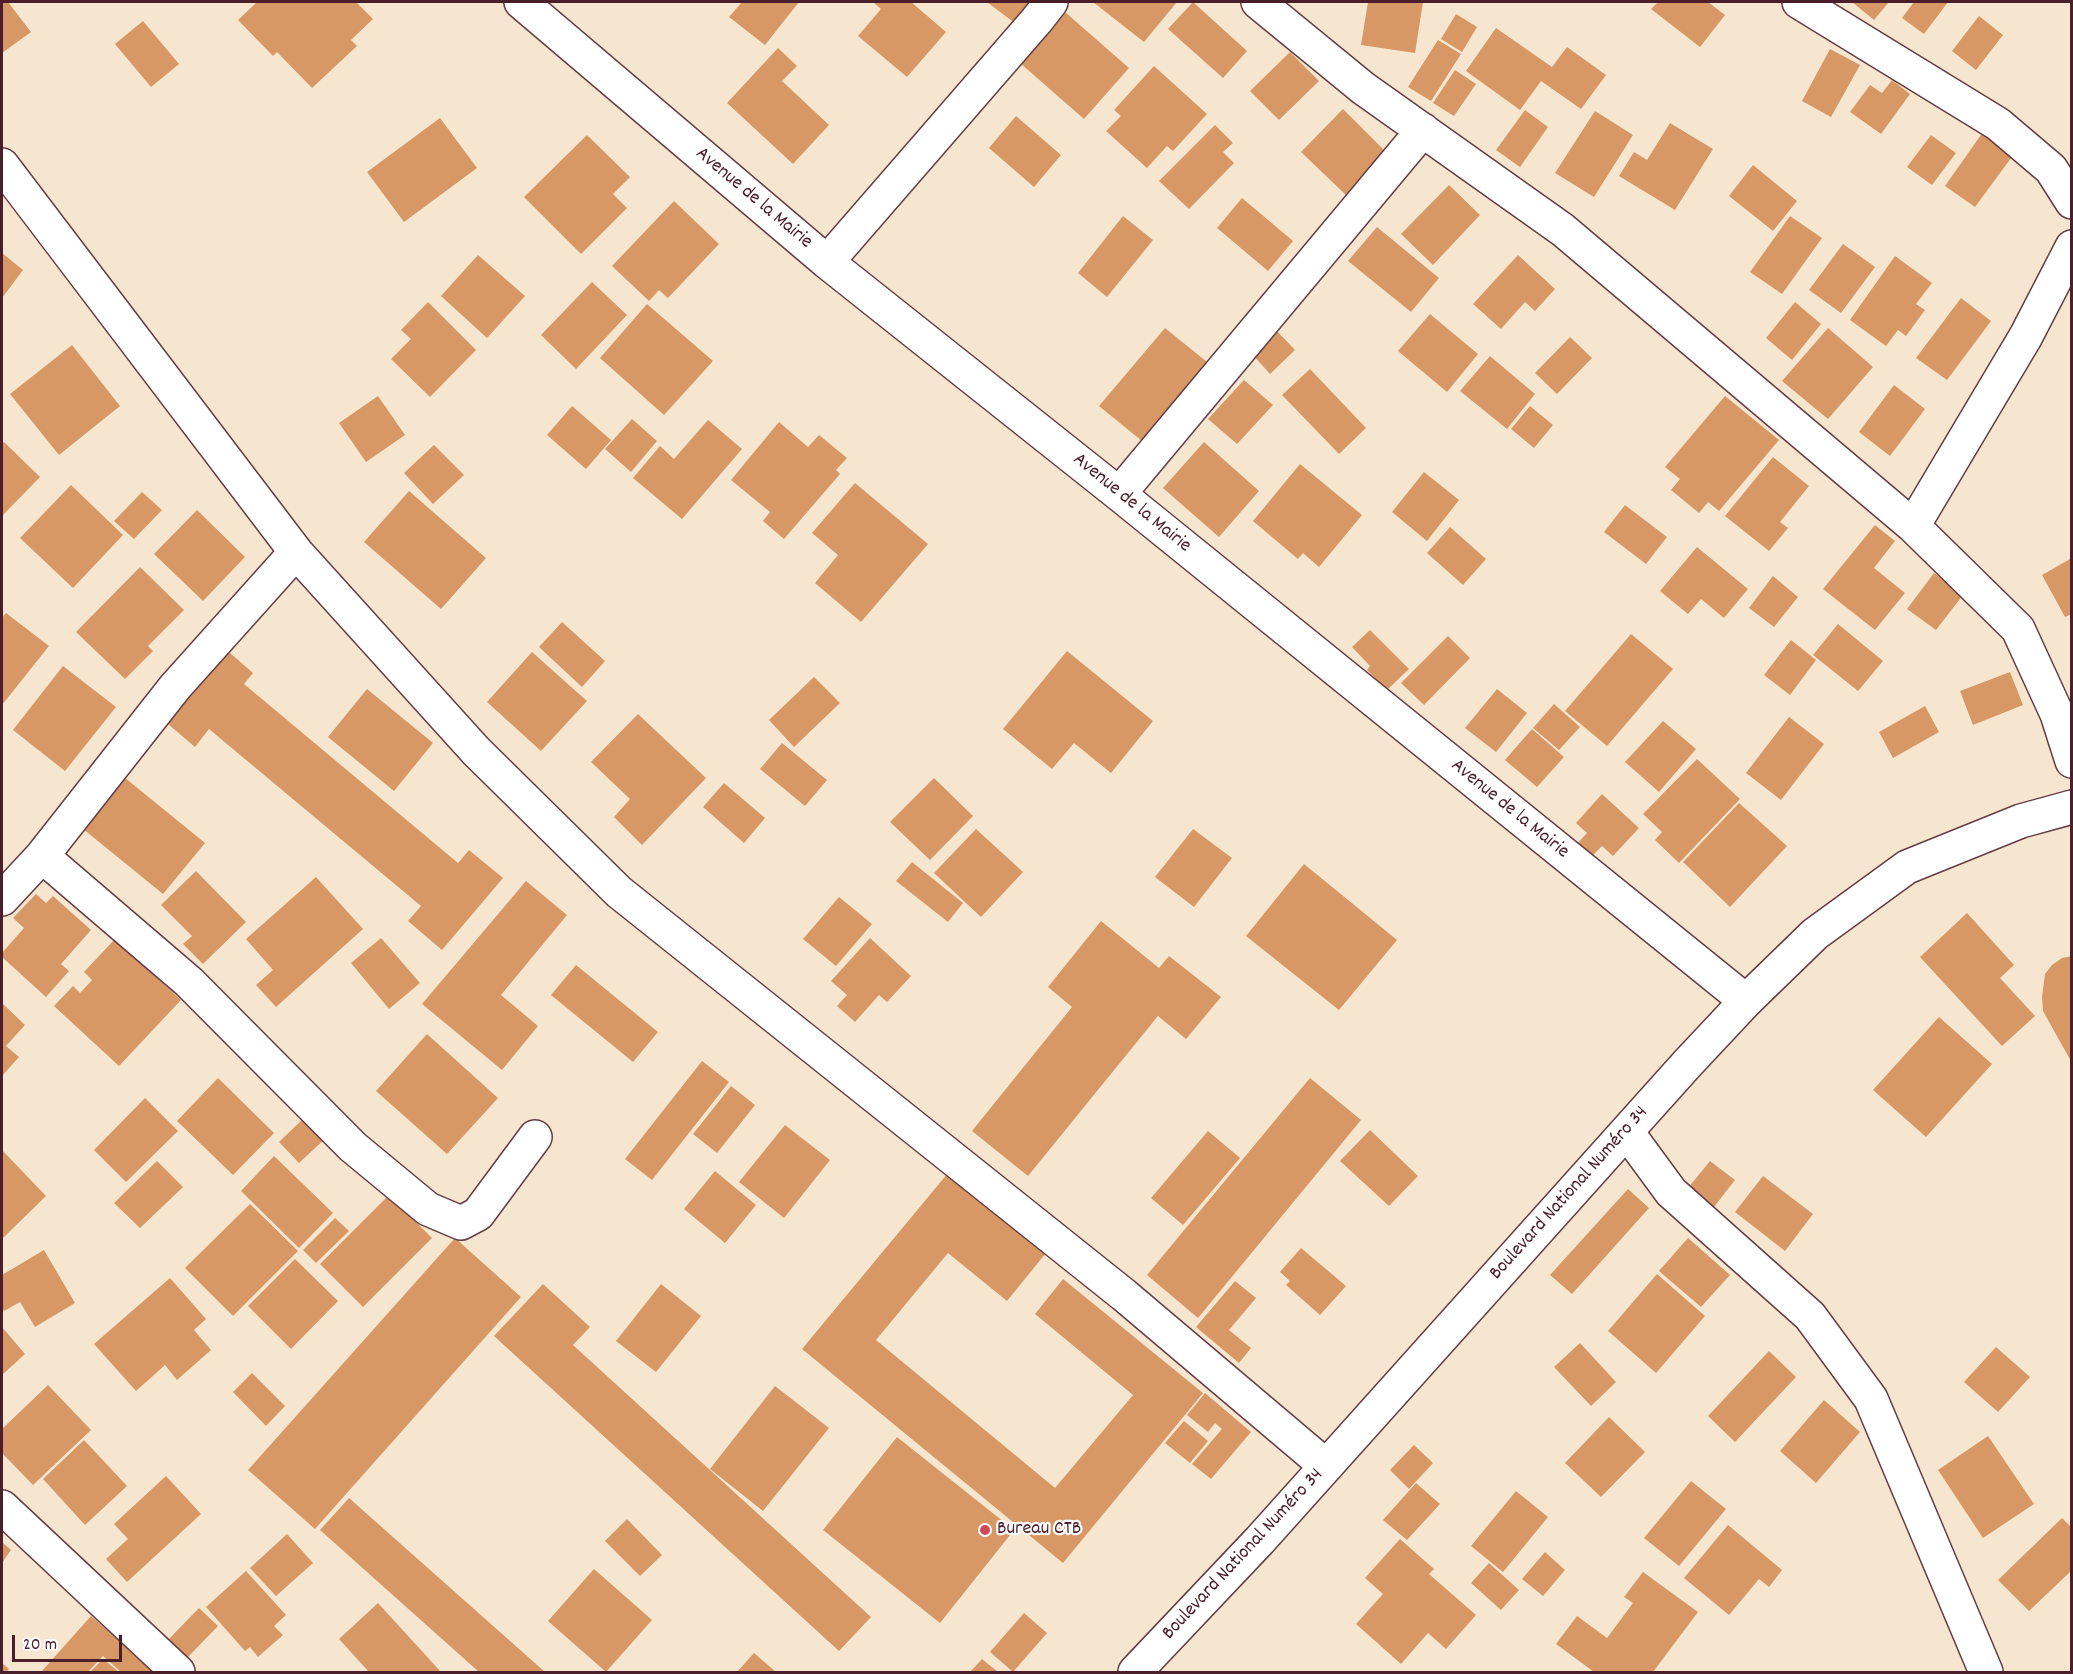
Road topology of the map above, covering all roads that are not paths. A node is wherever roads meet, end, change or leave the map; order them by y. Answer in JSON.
{"nodes":[{"id":1,"x":1051,"y":2,"type":"edge"},
{"id":2,"x":1258,"y":2,"type":"edge"},
{"id":3,"x":1799,"y":2,"type":"edge"},
{"id":4,"x":539,"y":7,"type":"edge"},
{"id":5,"x":1423,"y":130,"type":"junction"},
{"id":6,"x":4,"y":175,"type":"edge"},
{"id":7,"x":2072,"y":202,"type":"edge"},
{"id":8,"x":2072,"y":247,"type":"edge"},
{"id":9,"x":827,"y":262,"type":"junction"},
{"id":10,"x":1119,"y":494,"type":"junction"},
{"id":11,"x":1913,"y":526,"type":"junction"},
{"id":12,"x":296,"y":552,"type":"junction"},
{"id":13,"x":2072,"y":761,"type":"edge"},
{"id":14,"x":2072,"y":807,"type":"edge"},
{"id":15,"x":42,"y":856,"type":"junction"},
{"id":16,"x":2,"y":899,"type":"edge"},
{"id":17,"x":1746,"y":1001,"type":"junction"},
{"id":18,"x":1627,"y":1132,"type":"junction"},
{"id":19,"x":535,"y":1137,"type":"dead end"},
{"id":20,"x":1326,"y":1466,"type":"junction"},
{"id":21,"x":2,"y":1508,"type":"edge"},
{"id":22,"x":178,"y":1672,"type":"edge"},
{"id":23,"x":1135,"y":1672,"type":"edge"},
{"id":24,"x":1986,"y":1672,"type":"edge"}],
"edges":[{"from":1,"to":9,"type":"street"},
{"from":2,"to":5,"type":"street"},
{"from":3,"to":7,"type":"street"},
{"from":4,"to":9,"type":"street","name":"Avenue de la Mairie"},
{"from":5,"to":10,"type":"street"},
{"from":5,"to":11,"type":"street"},
{"from":6,"to":12,"type":"street"},
{"from":8,"to":11,"type":"street"},
{"from":9,"to":10,"type":"street","name":"Avenue de la Mairie"},
{"from":10,"to":17,"type":"street","name":"Avenue de la Mairie"},
{"from":11,"to":13,"type":"street"},
{"from":12,"to":15,"type":"street"},
{"from":12,"to":20,"type":"street"},
{"from":14,"to":17,"type":"street","name":"Boulevard National Numéro 34"},
{"from":15,"to":16,"type":"street"},
{"from":15,"to":19,"type":"street"},
{"from":17,"to":18,"type":"street","name":"Boulevard National Numéro 34"},
{"from":18,"to":20,"type":"street","name":"Boulevard National Numéro 34"},
{"from":18,"to":24,"type":"street"},
{"from":20,"to":23,"type":"street","name":"Boulevard National Numéro 34"},
{"from":21,"to":22,"type":"street"}]}
